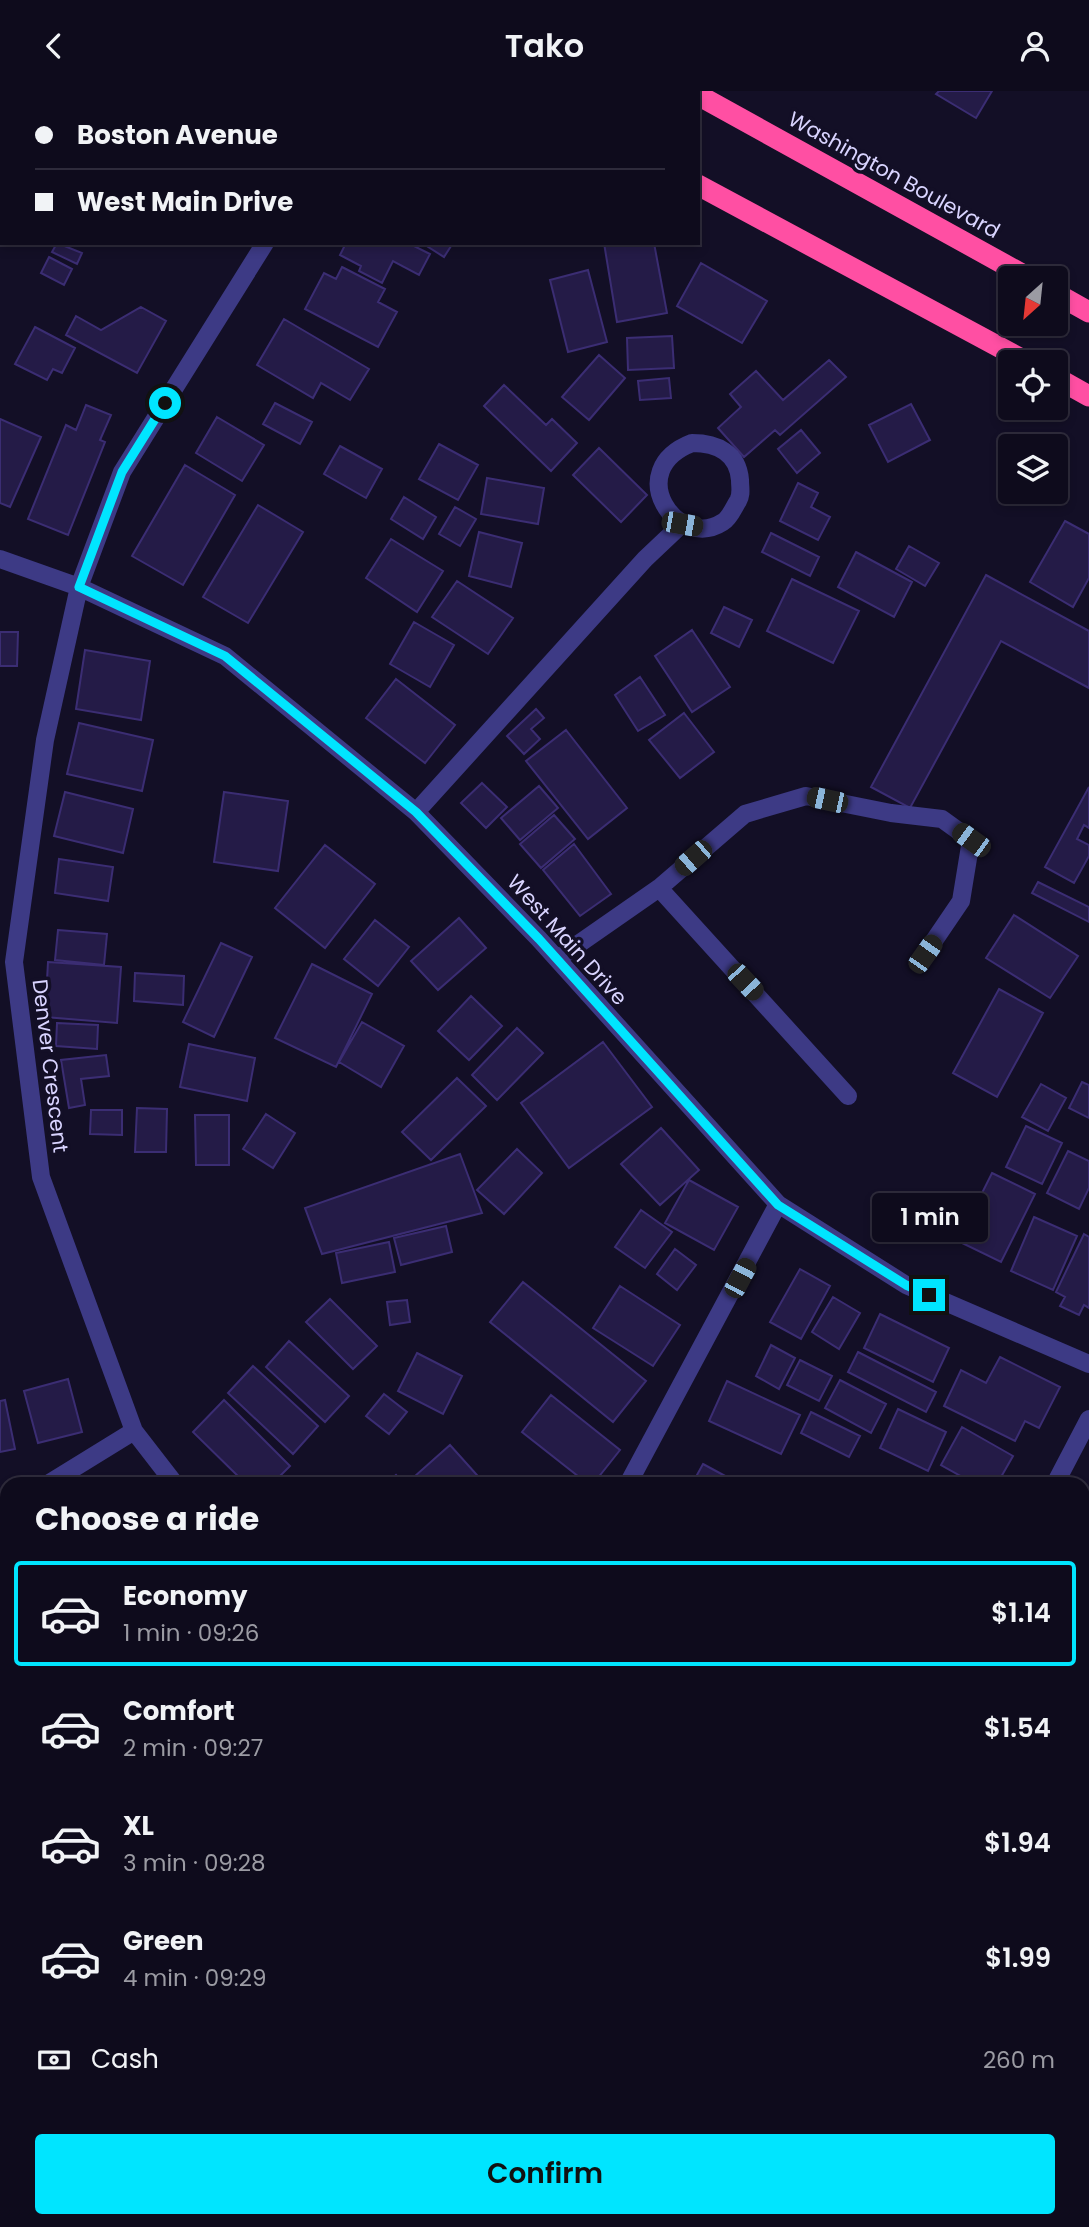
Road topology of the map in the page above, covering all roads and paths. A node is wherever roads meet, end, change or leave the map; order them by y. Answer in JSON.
{"nodes":[{"id":1,"x":700,"y":96,"type":"edge"},
{"id":2,"x":700,"y":186,"type":"edge"},
{"id":3,"x":264,"y":245,"type":"edge"},
{"id":4,"x":1007,"y":266,"type":"edge"},
{"id":5,"x":1068,"y":300,"type":"edge"},
{"id":6,"x":1089,"y":312,"type":"edge"},
{"id":7,"x":1005,"y":350,"type":"edge"},
{"id":8,"x":1068,"y":384,"type":"edge"},
{"id":9,"x":1089,"y":395,"type":"edge"},
{"id":10,"x":682,"y":524,"type":"junction"},
{"id":11,"x":0,"y":559,"type":"edge"},
{"id":12,"x":79,"y":587,"type":"junction"},
{"id":13,"x":416,"y":812,"type":"junction"},
{"id":14,"x":659,"y":888,"type":"junction"},
{"id":15,"x":925,"y":954,"type":"dead end"},
{"id":16,"x":557,"y":959,"type":"junction"},
{"id":17,"x":848,"y":1096,"type":"dead end"},
{"id":18,"x":778,"y":1205,"type":"junction"},
{"id":19,"x":1089,"y":1364,"type":"edge"},
{"id":20,"x":1089,"y":1419,"type":"edge"},
{"id":21,"x":134,"y":1431,"type":"junction"},
{"id":22,"x":59,"y":1477,"type":"edge"},
{"id":23,"x":170,"y":1477,"type":"edge"},
{"id":24,"x":632,"y":1477,"type":"edge"},
{"id":25,"x":1059,"y":1477,"type":"edge"}],
"edges":[{"from":1,"to":4,"type":"highway","name":"Washington Boulevard"},
{"from":2,"to":7,"type":"highway"},
{"from":3,"to":12,"type":"street","name":"Denver Crescent"},
{"from":5,"to":6,"type":"highway"},
{"from":8,"to":9,"type":"highway"},
{"from":10,"to":10,"type":"street"},
{"from":10,"to":13,"type":"street"},
{"from":11,"to":12,"type":"street","name":"West Main Drive"},
{"from":12,"to":13,"type":"street","name":"West Main Drive"},
{"from":12,"to":21,"type":"street","name":"Denver Crescent"},
{"from":13,"to":16,"type":"street","name":"West Main Drive"},
{"from":14,"to":15,"type":"street"},
{"from":14,"to":16,"type":"street"},
{"from":14,"to":17,"type":"street"},
{"from":16,"to":18,"type":"street","name":"West Main Drive"},
{"from":18,"to":19,"type":"street","name":"West Main Drive"},
{"from":18,"to":24,"type":"street"},
{"from":20,"to":25,"type":"street"},
{"from":21,"to":22,"type":"street"},
{"from":21,"to":23,"type":"street","name":"Denver Crescent"}]}
